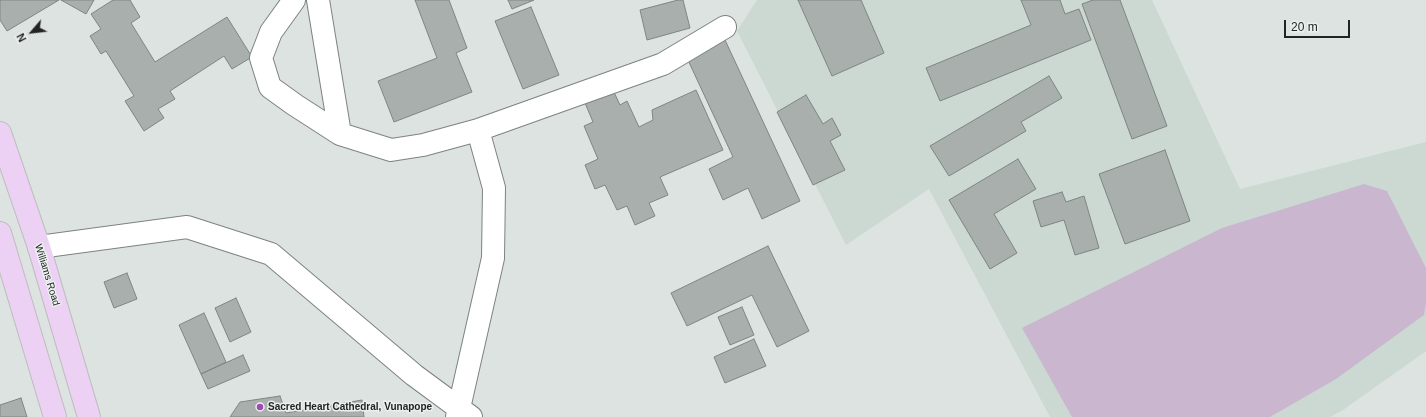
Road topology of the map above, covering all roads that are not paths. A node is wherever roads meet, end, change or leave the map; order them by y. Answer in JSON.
{"nodes":[{"id":1,"x":294,"y":0,"type":"edge"},
{"id":2,"x":318,"y":0,"type":"edge"},
{"id":3,"x":725,"y":27,"type":"dead end"},
{"id":4,"x":478,"y":130,"type":"junction"},
{"id":5,"x":0,"y":133,"type":"edge"},
{"id":6,"x":340,"y":134,"type":"junction"},
{"id":7,"x":0,"y":233,"type":"edge"},
{"id":8,"x":38,"y":247,"type":"junction"},
{"id":9,"x":463,"y":414,"type":"edge"},
{"id":10,"x":55,"y":417,"type":"edge"},
{"id":11,"x":89,"y":417,"type":"edge"}],
"edges":[{"from":1,"to":6,"type":"street"},
{"from":2,"to":6,"type":"street"},
{"from":3,"to":4,"type":"street"},
{"from":4,"to":6,"type":"street"},
{"from":4,"to":9,"type":"street"},
{"from":5,"to":8,"type":"main road","name":"Williams Road"},
{"from":7,"to":10,"type":"main road"},
{"from":8,"to":9,"type":"street"},
{"from":8,"to":11,"type":"main road","name":"Williams Road"}]}
